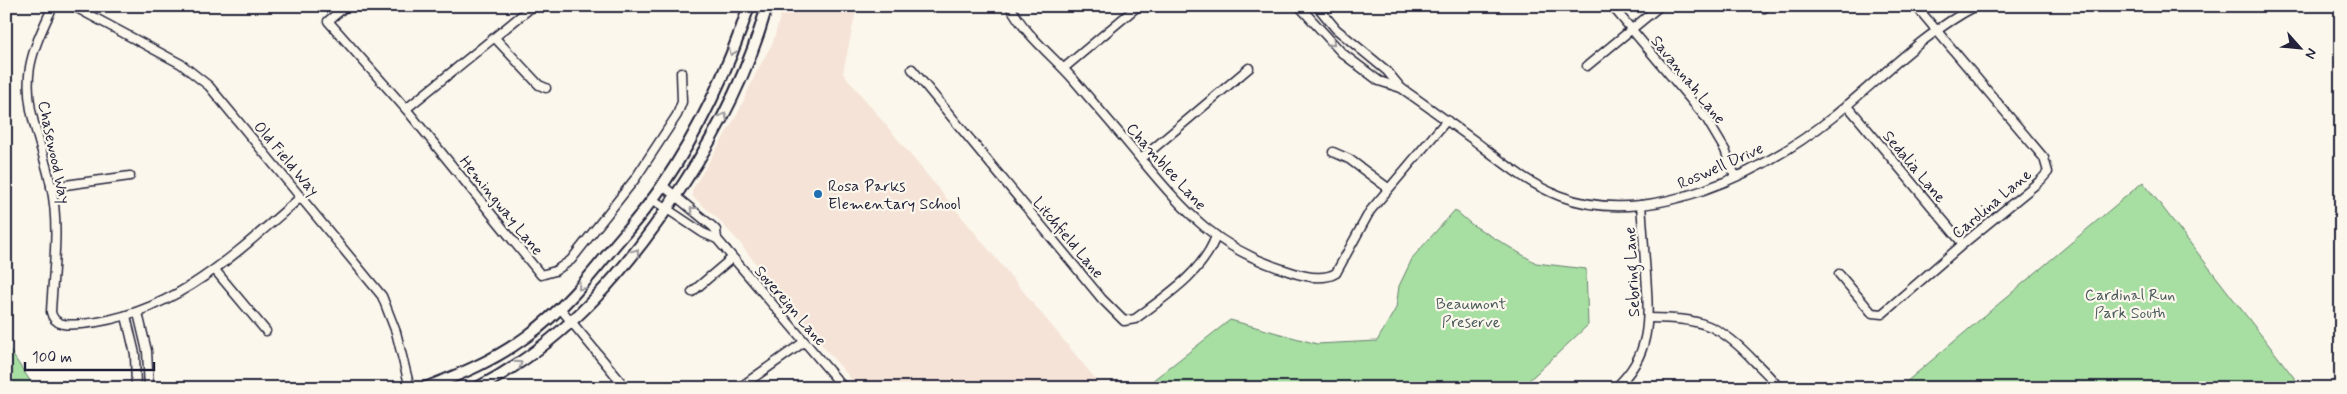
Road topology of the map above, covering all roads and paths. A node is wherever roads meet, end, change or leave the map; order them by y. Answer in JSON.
{"nodes":[{"id":1,"x":53,"y":6,"type":"edge"},
{"id":2,"x":73,"y":6,"type":"edge"},
{"id":3,"x":346,"y":6,"type":"edge"},
{"id":4,"x":533,"y":6,"type":"edge"},
{"id":5,"x":749,"y":6,"type":"edge"},
{"id":6,"x":767,"y":6,"type":"edge"},
{"id":7,"x":1010,"y":6,"type":"edge"},
{"id":8,"x":1138,"y":6,"type":"edge"},
{"id":9,"x":1299,"y":6,"type":"edge"},
{"id":10,"x":1317,"y":6,"type":"edge"},
{"id":11,"x":1612,"y":6,"type":"edge"},
{"id":12,"x":1660,"y":6,"type":"edge"},
{"id":13,"x":1916,"y":6,"type":"edge"},
{"id":14,"x":1976,"y":6,"type":"edge"},
{"id":15,"x":1632,"y":30,"type":"junction"},
{"id":16,"x":1936,"y":31,"type":"junction"},
{"id":17,"x":495,"y":38,"type":"junction"},
{"id":18,"x":1587,"y":66,"type":"dead end"},
{"id":19,"x":912,"y":68,"type":"dead end"},
{"id":20,"x":1064,"y":68,"type":"junction"},
{"id":21,"x":1249,"y":68,"type":"dead end"},
{"id":22,"x":681,"y":72,"type":"dead end"},
{"id":23,"x":546,"y":88,"type":"dead end"},
{"id":24,"x":1401,"y":88,"type":"junction"},
{"id":25,"x":1847,"y":105,"type":"junction"},
{"id":26,"x":406,"y":109,"type":"junction"},
{"id":27,"x":1447,"y":120,"type":"junction"},
{"id":28,"x":1333,"y":152,"type":"dead end"},
{"id":29,"x":1141,"y":158,"type":"junction"},
{"id":30,"x":130,"y":176,"type":"dead end"},
{"id":31,"x":1735,"y":176,"type":"junction"},
{"id":32,"x":662,"y":185,"type":"junction"},
{"id":33,"x":52,"y":187,"type":"junction"},
{"id":34,"x":1388,"y":188,"type":"junction"},
{"id":35,"x":676,"y":196,"type":"junction"},
{"id":36,"x":301,"y":197,"type":"junction"},
{"id":37,"x":652,"y":199,"type":"junction"},
{"id":38,"x":1641,"y":205,"type":"junction"},
{"id":39,"x":667,"y":209,"type":"junction"},
{"id":40,"x":1216,"y":236,"type":"junction"},
{"id":41,"x":717,"y":239,"type":"junction"},
{"id":42,"x":1963,"y":244,"type":"junction"},
{"id":43,"x":732,"y":258,"type":"junction"},
{"id":44,"x":215,"y":270,"type":"junction"},
{"id":45,"x":1839,"y":274,"type":"dead end"},
{"id":46,"x":692,"y":292,"type":"dead end"},
{"id":47,"x":560,"y":308,"type":"junction"},
{"id":48,"x":138,"y":313,"type":"junction"},
{"id":49,"x":126,"y":316,"type":"junction"},
{"id":50,"x":1649,"y":318,"type":"junction"},
{"id":51,"x":572,"y":322,"type":"junction"},
{"id":52,"x":266,"y":331,"type":"dead end"},
{"id":53,"x":804,"y":342,"type":"junction"},
{"id":54,"x":136,"y":388,"type":"edge"},
{"id":55,"x":149,"y":388,"type":"edge"},
{"id":56,"x":410,"y":388,"type":"edge"},
{"id":57,"x":425,"y":388,"type":"edge"},
{"id":58,"x":476,"y":388,"type":"edge"},
{"id":59,"x":626,"y":388,"type":"edge"},
{"id":60,"x":739,"y":388,"type":"edge"},
{"id":61,"x":844,"y":388,"type":"edge"},
{"id":62,"x":1615,"y":388,"type":"edge"},
{"id":63,"x":1779,"y":388,"type":"edge"}],
"edges":[{"from":1,"to":33,"type":"street","name":"Chasewood Way"},
{"from":2,"to":36,"type":"street","name":"Old Field Way"},
{"from":3,"to":26,"type":"street","name":"Hemingway Lane"},
{"from":4,"to":17,"type":"street"},
{"from":5,"to":32,"type":"street","one_way":true},
{"from":35,"to":6,"type":"street","one_way":true},
{"from":7,"to":20,"type":"street","name":"Chamblee Lane"},
{"from":8,"to":20,"type":"street"},
{"from":9,"to":24,"type":"street","name":"Roswell Drive","one_way":true},
{"from":10,"to":24,"type":"street","name":"Roswell Drive"},
{"from":11,"to":15,"type":"street","name":"Savannah Lane"},
{"from":12,"to":15,"type":"street"},
{"from":13,"to":16,"type":"street","name":"Carolina Lane"},
{"from":14,"to":16,"type":"street","name":"Roswell Drive"},
{"from":15,"to":18,"type":"street"},
{"from":15,"to":31,"type":"street","name":"Savannah Lane"},
{"from":16,"to":25,"type":"street","name":"Roswell Drive"},
{"from":16,"to":42,"type":"street","name":"Carolina Lane"},
{"from":17,"to":23,"type":"street"},
{"from":17,"to":26,"type":"street"},
{"from":19,"to":40,"type":"street","name":"Litchfield Lane"},
{"from":20,"to":29,"type":"street","name":"Chamblee Lane"},
{"from":21,"to":29,"type":"street"},
{"from":22,"to":26,"type":"street","name":"Hemingway Lane"},
{"from":24,"to":27,"type":"street","name":"Roswell Drive"},
{"from":25,"to":31,"type":"street","name":"Roswell Drive"},
{"from":25,"to":42,"type":"street","name":"Sedalia Lane"},
{"from":27,"to":34,"type":"street","name":"Chamblee Lane"},
{"from":27,"to":38,"type":"street","name":"Roswell Drive"},
{"from":28,"to":34,"type":"street"},
{"from":29,"to":40,"type":"street","name":"Chamblee Lane"},
{"from":30,"to":33,"type":"street"},
{"from":31,"to":38,"type":"street","name":"Roswell Drive"},
{"from":32,"to":35,"type":"street","name":"Sovereign Lane"},
{"from":32,"to":37,"type":"street"},
{"from":33,"to":49,"type":"street","name":"Chasewood Way"},
{"from":34,"to":40,"type":"street","name":"Chamblee Lane"},
{"from":35,"to":39,"type":"street"},
{"from":41,"to":35,"type":"street","name":"Sovereign Lane","one_way":true},
{"from":36,"to":44,"type":"street","name":"Chasewood Way"},
{"from":36,"to":56,"type":"street","name":"Old Field Way"},
{"from":37,"to":39,"type":"street","name":"Sovereign Lane"},
{"from":37,"to":47,"type":"street","one_way":true},
{"from":38,"to":50,"type":"street","name":"Sebring Lane"},
{"from":39,"to":41,"type":"street","name":"Sovereign Lane"},
{"from":51,"to":39,"type":"street","one_way":true},
{"from":41,"to":43,"type":"street","name":"Sovereign Lane"},
{"from":42,"to":45,"type":"street","name":"Carolina Lane"},
{"from":43,"to":46,"type":"street"},
{"from":43,"to":53,"type":"street","name":"Sovereign Lane"},
{"from":44,"to":48,"type":"street","name":"Chasewood Way"},
{"from":44,"to":52,"type":"street"},
{"from":47,"to":51,"type":"street"},
{"from":47,"to":57,"type":"street"},
{"from":48,"to":49,"type":"street","name":"Chasewood Way"},
{"from":48,"to":55,"type":"street"},
{"from":49,"to":54,"type":"street"},
{"from":50,"to":62,"type":"street","name":"Sebring Lane"},
{"from":50,"to":63,"type":"street"},
{"from":58,"to":51,"type":"street","one_way":true},
{"from":51,"to":59,"type":"street"},
{"from":53,"to":60,"type":"street"},
{"from":53,"to":61,"type":"street","name":"Sovereign Lane"}]}
